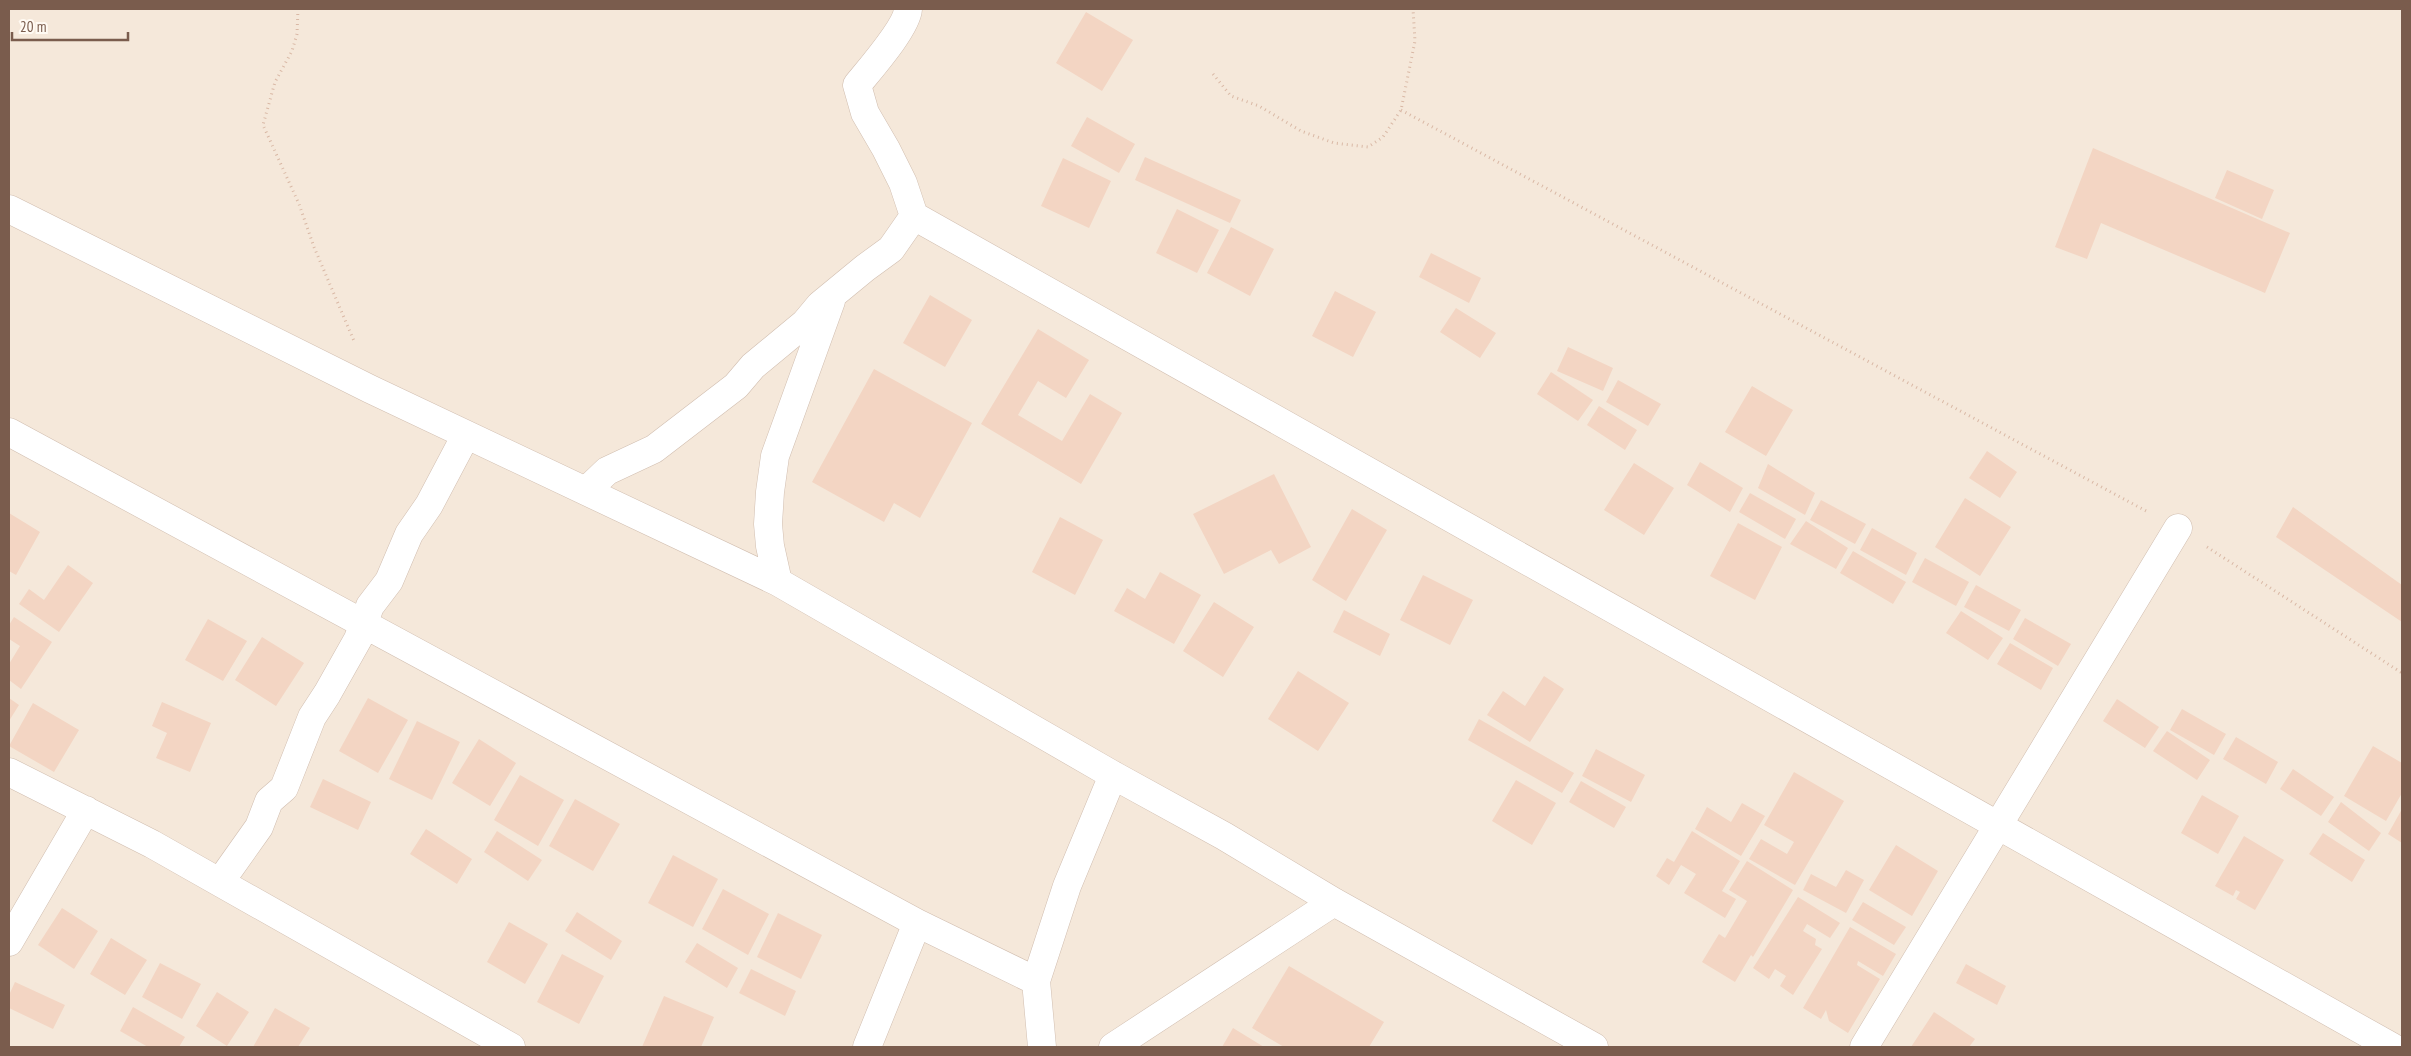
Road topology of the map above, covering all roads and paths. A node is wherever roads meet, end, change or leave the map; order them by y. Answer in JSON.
{"nodes":[{"id":1,"x":298,"y":9,"type":"edge"},
{"id":2,"x":908,"y":9,"type":"edge"},
{"id":3,"x":1413,"y":9,"type":"edge"},
{"id":4,"x":1213,"y":74,"type":"dead end"},
{"id":5,"x":1401,"y":110,"type":"junction"},
{"id":6,"x":9,"y":209,"type":"edge"},
{"id":7,"x":914,"y":216,"type":"junction"},
{"id":8,"x":833,"y":295,"type":"junction"},
{"id":9,"x":370,"y":389,"type":"junction"},
{"id":10,"x":9,"y":432,"type":"edge"},
{"id":11,"x":466,"y":435,"type":"junction"},
{"id":12,"x":586,"y":491,"type":"junction"},
{"id":13,"x":2178,"y":528,"type":"junction"},
{"id":14,"x":778,"y":582,"type":"junction"},
{"id":15,"x":363,"y":624,"type":"junction"},
{"id":16,"x":2402,"y":673,"type":"edge"},
{"id":17,"x":9,"y":772,"type":"edge"},
{"id":18,"x":1113,"y":775,"type":"junction"},
{"id":19,"x":86,"y":810,"type":"junction"},
{"id":20,"x":1998,"y":826,"type":"junction"},
{"id":21,"x":220,"y":882,"type":"junction"},
{"id":22,"x":1334,"y":902,"type":"junction"},
{"id":23,"x":917,"y":923,"type":"junction"},
{"id":24,"x":9,"y":942,"type":"edge"},
{"id":25,"x":1036,"y":981,"type":"junction"},
{"id":26,"x":511,"y":1047,"type":"edge"},
{"id":27,"x":867,"y":1047,"type":"edge"},
{"id":28,"x":1042,"y":1047,"type":"edge"},
{"id":29,"x":1113,"y":1047,"type":"edge"},
{"id":30,"x":1594,"y":1047,"type":"edge"},
{"id":31,"x":1864,"y":1047,"type":"edge"},
{"id":32,"x":2392,"y":1047,"type":"edge"}],
"edges":[{"from":1,"to":9,"type":"path"},
{"from":2,"to":7,"type":"street"},
{"from":3,"to":5,"type":"path"},
{"from":4,"to":5,"type":"path"},
{"from":5,"to":13,"type":"path"},
{"from":6,"to":9,"type":"street"},
{"from":7,"to":8,"type":"street"},
{"from":7,"to":20,"type":"street"},
{"from":8,"to":12,"type":"street"},
{"from":8,"to":14,"type":"street"},
{"from":9,"to":11,"type":"street"},
{"from":10,"to":15,"type":"street"},
{"from":11,"to":12,"type":"street"},
{"from":11,"to":15,"type":"street"},
{"from":12,"to":14,"type":"street"},
{"from":13,"to":16,"type":"path"},
{"from":13,"to":20,"type":"street"},
{"from":14,"to":18,"type":"street"},
{"from":15,"to":21,"type":"street"},
{"from":15,"to":23,"type":"street"},
{"from":17,"to":19,"type":"street"},
{"from":18,"to":22,"type":"street"},
{"from":18,"to":25,"type":"street"},
{"from":19,"to":21,"type":"street"},
{"from":19,"to":24,"type":"street"},
{"from":20,"to":31,"type":"street"},
{"from":20,"to":32,"type":"street"},
{"from":21,"to":26,"type":"street"},
{"from":22,"to":29,"type":"street"},
{"from":22,"to":30,"type":"street"},
{"from":23,"to":25,"type":"street"},
{"from":23,"to":27,"type":"street"},
{"from":25,"to":28,"type":"street"}]}
